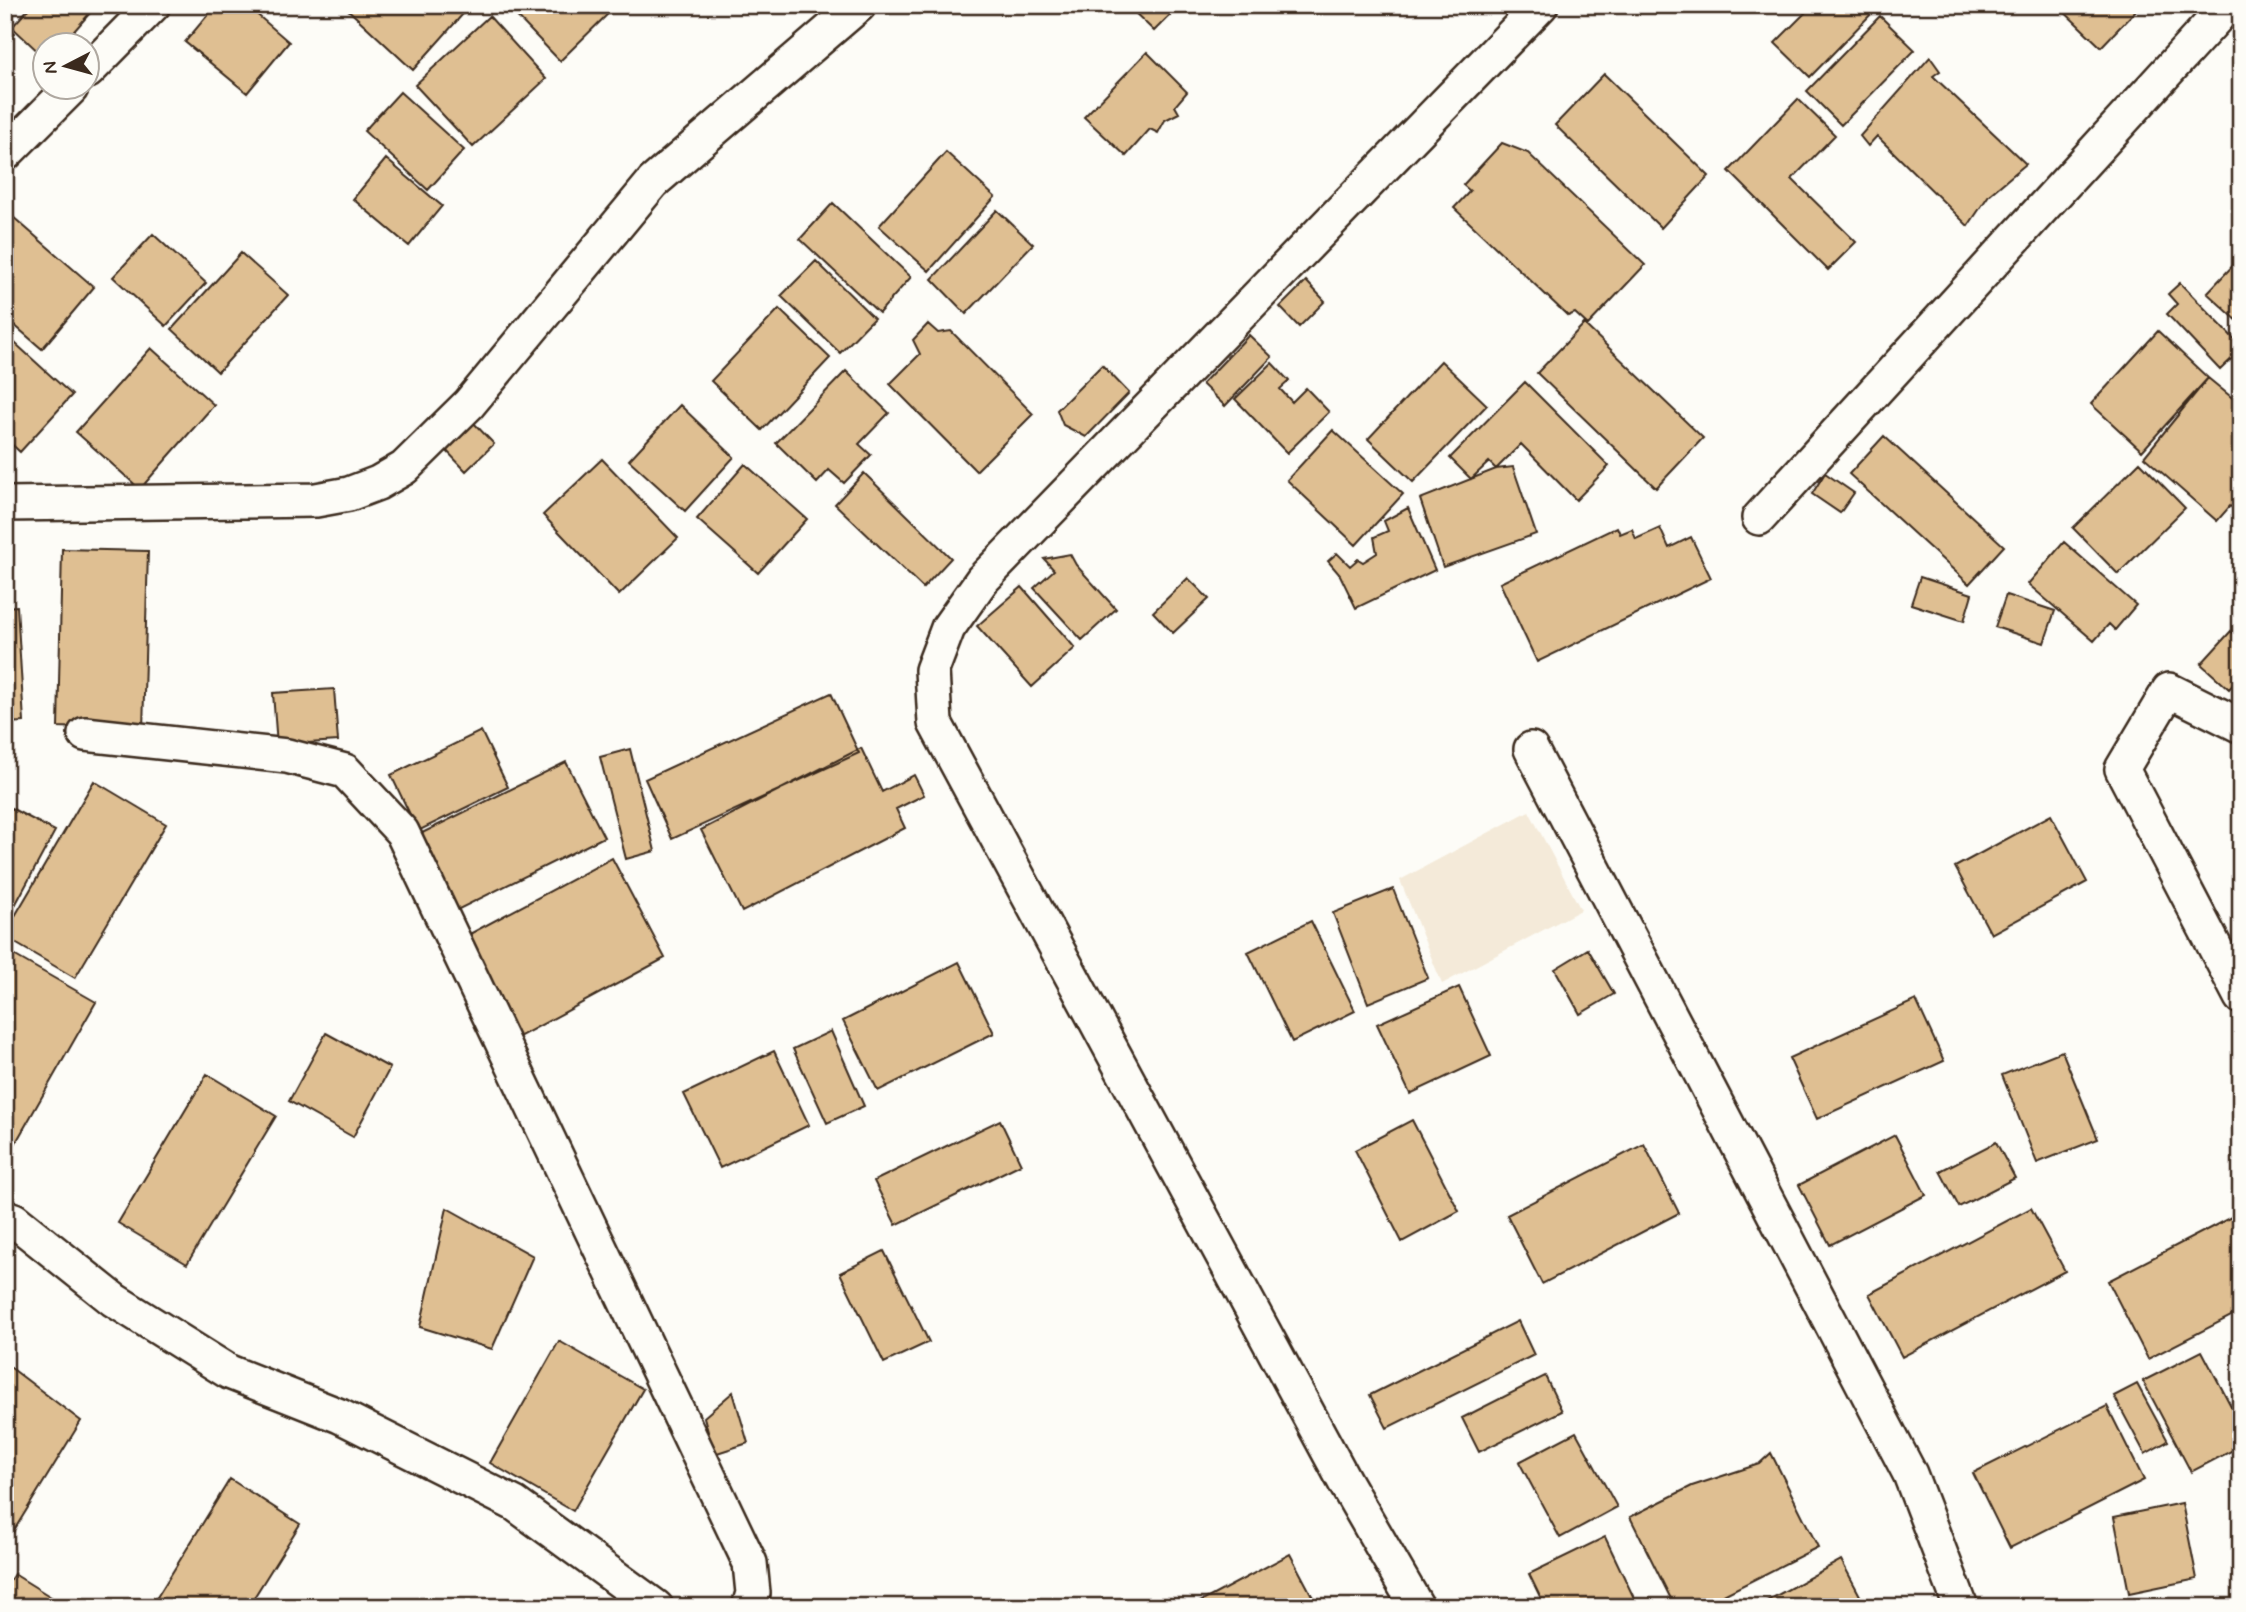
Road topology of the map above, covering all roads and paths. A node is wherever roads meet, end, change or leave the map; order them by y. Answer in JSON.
{"nodes":[{"id":1,"x":153,"y":5,"type":"edge"},
{"id":2,"x":859,"y":5,"type":"edge"},
{"id":3,"x":1541,"y":5,"type":"edge"},
{"id":4,"x":2228,"y":5,"type":"edge"},
{"id":5,"x":102,"y":57,"type":"edge"},
{"id":6,"x":57,"y":102,"type":"edge"},
{"id":7,"x":5,"y":154,"type":"edge"},
{"id":8,"x":5,"y":504,"type":"edge"},
{"id":9,"x":1759,"y":518,"type":"dead end"},
{"id":10,"x":2241,"y":726,"type":"edge"},
{"id":11,"x":85,"y":734,"type":"dead end"},
{"id":12,"x":1531,"y":749,"type":"dead end"},
{"id":13,"x":2241,"y":997,"type":"edge"},
{"id":14,"x":5,"y":1217,"type":"edge"},
{"id":15,"x":656,"y":1607,"type":"edge"},
{"id":16,"x":749,"y":1607,"type":"edge"},
{"id":17,"x":1417,"y":1607,"type":"edge"},
{"id":18,"x":1961,"y":1607,"type":"edge"}],
"edges":[{"from":1,"to":5,"type":"street"},
{"from":2,"to":8,"type":"street"},
{"from":3,"to":17,"type":"street"},
{"from":4,"to":9,"type":"street"},
{"from":6,"to":7,"type":"street"},
{"from":10,"to":13,"type":"street"},
{"from":11,"to":16,"type":"street"},
{"from":12,"to":18,"type":"street"},
{"from":14,"to":15,"type":"street"}]}
